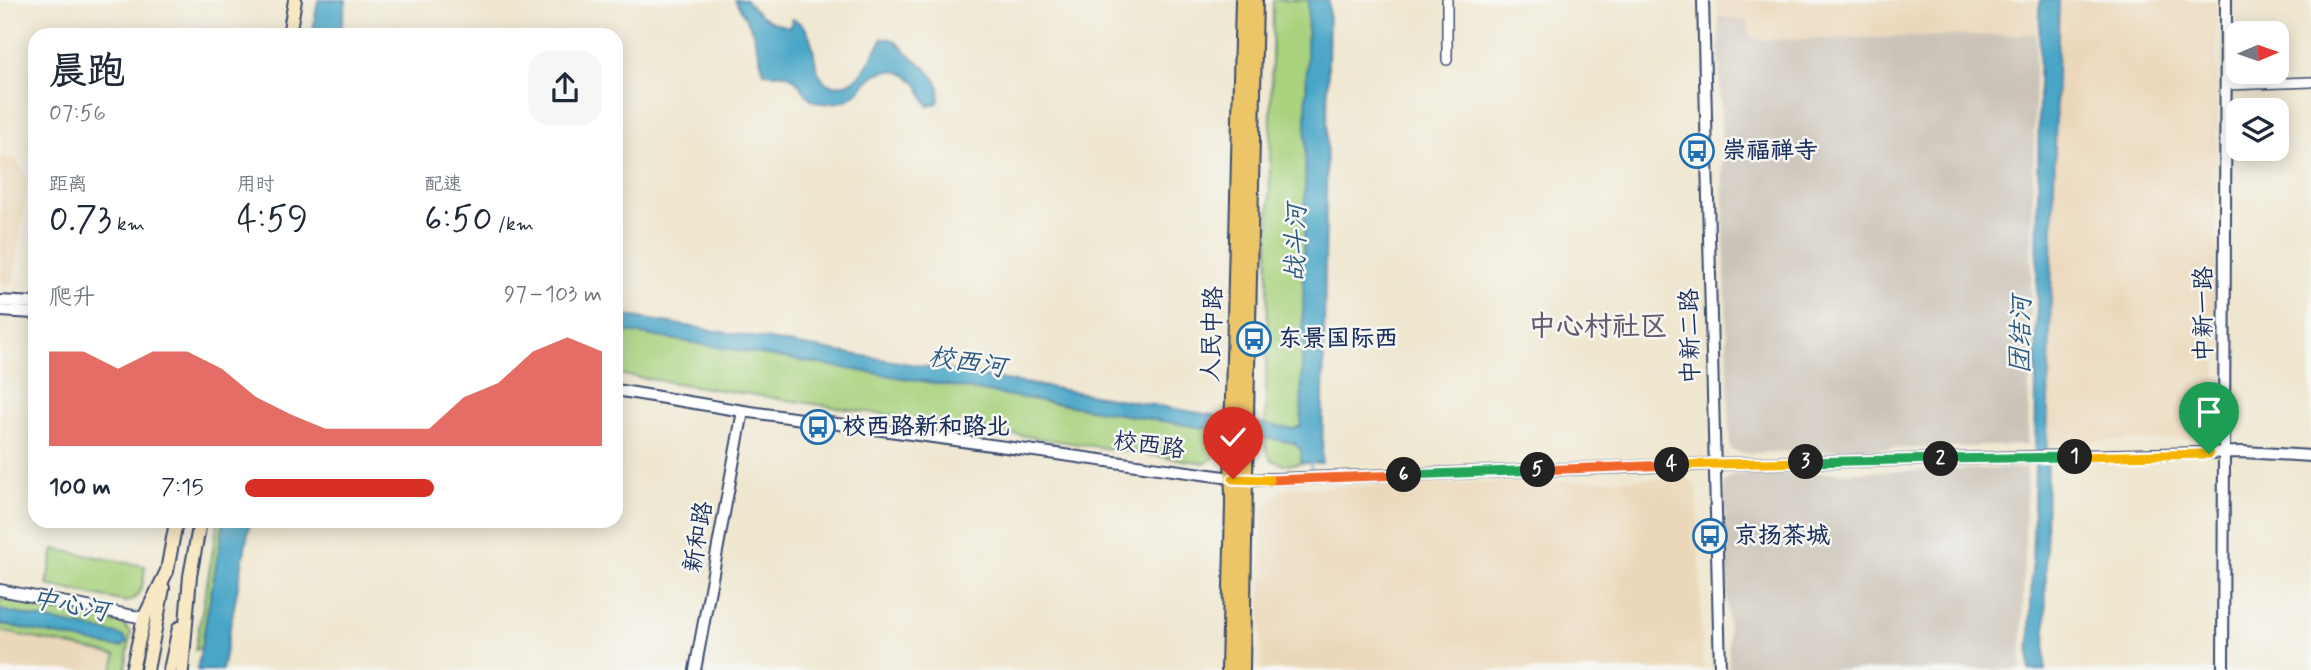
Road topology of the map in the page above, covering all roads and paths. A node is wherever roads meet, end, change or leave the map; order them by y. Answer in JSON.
{"nodes":[{"id":1,"x":295,"y":0,"type":"edge"},
{"id":2,"x":1243,"y":0,"type":"edge"},
{"id":3,"x":1255,"y":0,"type":"edge"},
{"id":4,"x":1447,"y":0,"type":"edge"},
{"id":5,"x":1703,"y":0,"type":"edge"},
{"id":6,"x":2226,"y":0,"type":"edge"},
{"id":7,"x":290,"y":28,"type":"edge"},
{"id":8,"x":1447,"y":60,"type":"dead end"},
{"id":9,"x":2311,"y":82,"type":"edge"},
{"id":10,"x":2227,"y":85,"type":"junction"},
{"id":11,"x":0,"y":301,"type":"edge"},
{"id":12,"x":28,"y":303,"type":"edge"},
{"id":13,"x":0,"y":311,"type":"edge"},
{"id":14,"x":28,"y":313,"type":"edge"},
{"id":15,"x":623,"y":391,"type":"edge"},
{"id":16,"x":743,"y":411,"type":"junction"},
{"id":17,"x":1239,"y":415,"type":"junction"},
{"id":18,"x":2224,"y":453,"type":"junction"},
{"id":19,"x":2311,"y":457,"type":"edge"},
{"id":20,"x":1715,"y":464,"type":"junction"},
{"id":21,"x":1240,"y":479,"type":"junction"},
{"id":22,"x":175,"y":528,"type":"edge"},
{"id":23,"x":199,"y":528,"type":"edge"},
{"id":24,"x":167,"y":571,"type":"junction"},
{"id":25,"x":190,"y":576,"type":"junction"},
{"id":26,"x":0,"y":590,"type":"edge"},
{"id":27,"x":144,"y":618,"type":"junction"},
{"id":28,"x":132,"y":670,"type":"edge"},
{"id":29,"x":147,"y":670,"type":"edge"},
{"id":30,"x":170,"y":670,"type":"edge"},
{"id":31,"x":182,"y":670,"type":"edge"},
{"id":32,"x":695,"y":670,"type":"edge"},
{"id":33,"x":1229,"y":670,"type":"edge"},
{"id":34,"x":1242,"y":670,"type":"edge"},
{"id":35,"x":1720,"y":670,"type":"edge"},
{"id":36,"x":2223,"y":670,"type":"edge"}],
"edges":[{"from":1,"to":7,"type":"main road"},
{"from":2,"to":17,"type":"main road","name":"人民中路"},
{"from":3,"to":17,"type":"main road","name":"人民中路"},
{"from":4,"to":8,"type":"street"},
{"from":5,"to":20,"type":"street","name":"中新二路"},
{"from":6,"to":10,"type":"street","name":"中新一路"},
{"from":9,"to":10,"type":"street"},
{"from":10,"to":18,"type":"street","name":"中新一路"},
{"from":11,"to":12,"type":"street"},
{"from":13,"to":14,"type":"street"},
{"from":15,"to":16,"type":"street","name":"校西路"},
{"from":16,"to":21,"type":"street","name":"校西路"},
{"from":16,"to":32,"type":"street","name":"新和路"},
{"from":17,"to":21,"type":"main road","name":"人民中路"},
{"from":18,"to":19,"type":"street","name":"校西路"},
{"from":18,"to":20,"type":"street","name":"校西路"},
{"from":18,"to":36,"type":"street","name":"中新一路"},
{"from":20,"to":21,"type":"street","name":"校西路"},
{"from":20,"to":35,"type":"street","name":"中新二路"},
{"from":21,"to":33,"type":"main road","name":"人民中路"},
{"from":21,"to":34,"type":"main road","name":"人民中路"},
{"from":22,"to":24,"type":"main road"},
{"from":23,"to":25,"type":"main road"},
{"from":24,"to":27,"type":"main road"},
{"from":24,"to":29,"type":"main road"},
{"from":25,"to":30,"type":"main road"},
{"from":25,"to":31,"type":"main road"},
{"from":26,"to":27,"type":"street"},
{"from":27,"to":28,"type":"main road"}]}
